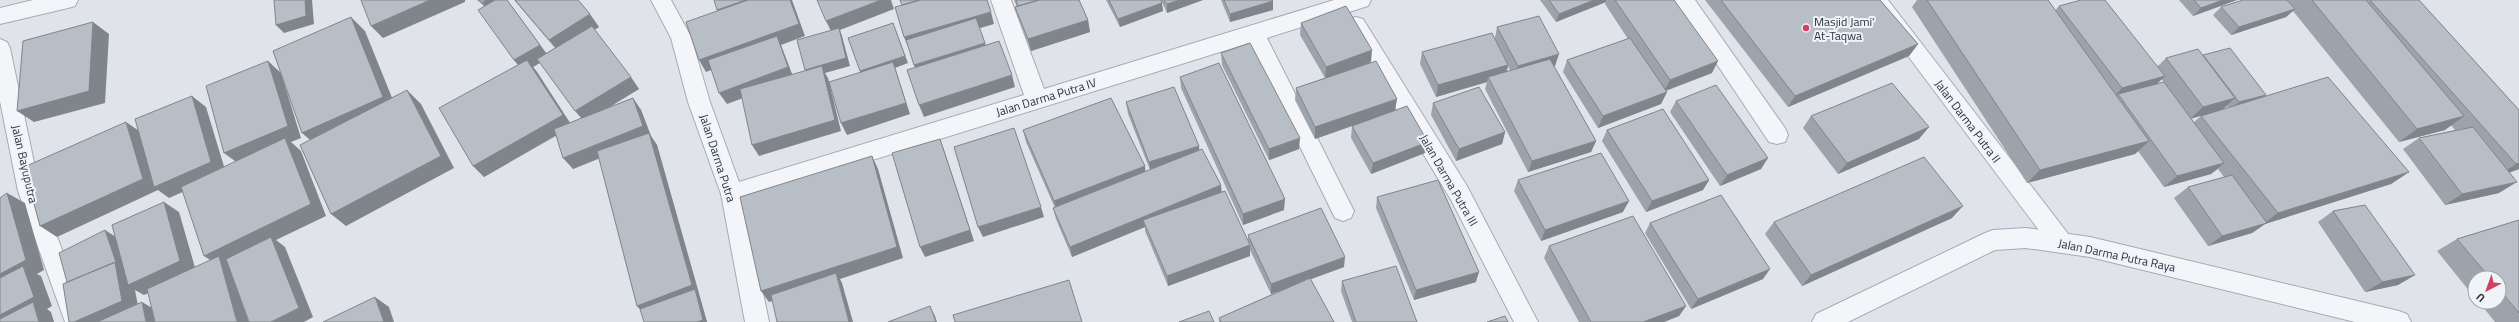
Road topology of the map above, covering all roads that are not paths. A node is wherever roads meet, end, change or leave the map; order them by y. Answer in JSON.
{"nodes":[{"id":1,"x":68,"y":0,"type":"edge"},
{"id":2,"x":661,"y":0,"type":"edge"},
{"id":3,"x":1001,"y":0,"type":"edge"},
{"id":4,"x":1684,"y":0,"type":"edge"},
{"id":5,"x":1876,"y":0,"type":"edge"},
{"id":6,"x":1348,"y":2,"type":"edge"},
{"id":7,"x":0,"y":16,"type":"edge"},
{"id":8,"x":1254,"y":33,"type":"junction"},
{"id":9,"x":0,"y":48,"type":"edge"},
{"id":10,"x":1037,"y":100,"type":"junction"},
{"id":11,"x":1777,"y":135,"type":"dead end"},
{"id":12,"x":29,"y":192,"type":"junction"},
{"id":13,"x":732,"y":194,"type":"junction"},
{"id":14,"x":12,"y":205,"type":"edge"},
{"id":15,"x":1343,"y":210,"type":"dead end"},
{"id":16,"x":2061,"y":242,"type":"junction"},
{"id":17,"x":77,"y":322,"type":"edge"},
{"id":18,"x":757,"y":322,"type":"edge"},
{"id":19,"x":1526,"y":322,"type":"edge"},
{"id":20,"x":1824,"y":322,"type":"edge"},
{"id":21,"x":2399,"y":322,"type":"edge"}],
"edges":[{"from":1,"to":7,"type":"street"},
{"from":2,"to":13,"type":"street","name":"Jalan Darma Putra"},
{"from":3,"to":10,"type":"street"},
{"from":4,"to":11,"type":"street"},
{"from":5,"to":16,"type":"street","name":"Jalan Darma Putra II"},
{"from":6,"to":8,"type":"street","name":"Jalan Darma Putra IV"},
{"from":6,"to":19,"type":"street","name":"Jalan Darma Putra III"},
{"from":8,"to":10,"type":"street","name":"Jalan Darma Putra IV"},
{"from":8,"to":15,"type":"street"},
{"from":9,"to":12,"type":"street","name":"Jalan Bayuputra"},
{"from":10,"to":13,"type":"street","name":"Jalan Darma Putra IV"},
{"from":12,"to":14,"type":"street"},
{"from":12,"to":17,"type":"street","name":"Jalan Bayuputra"},
{"from":13,"to":18,"type":"street","name":"Jalan Darma Putra"},
{"from":16,"to":20,"type":"street","name":"Jalan Darma Putra Raya"},
{"from":16,"to":21,"type":"street","name":"Jalan Darma Putra Raya"}]}
